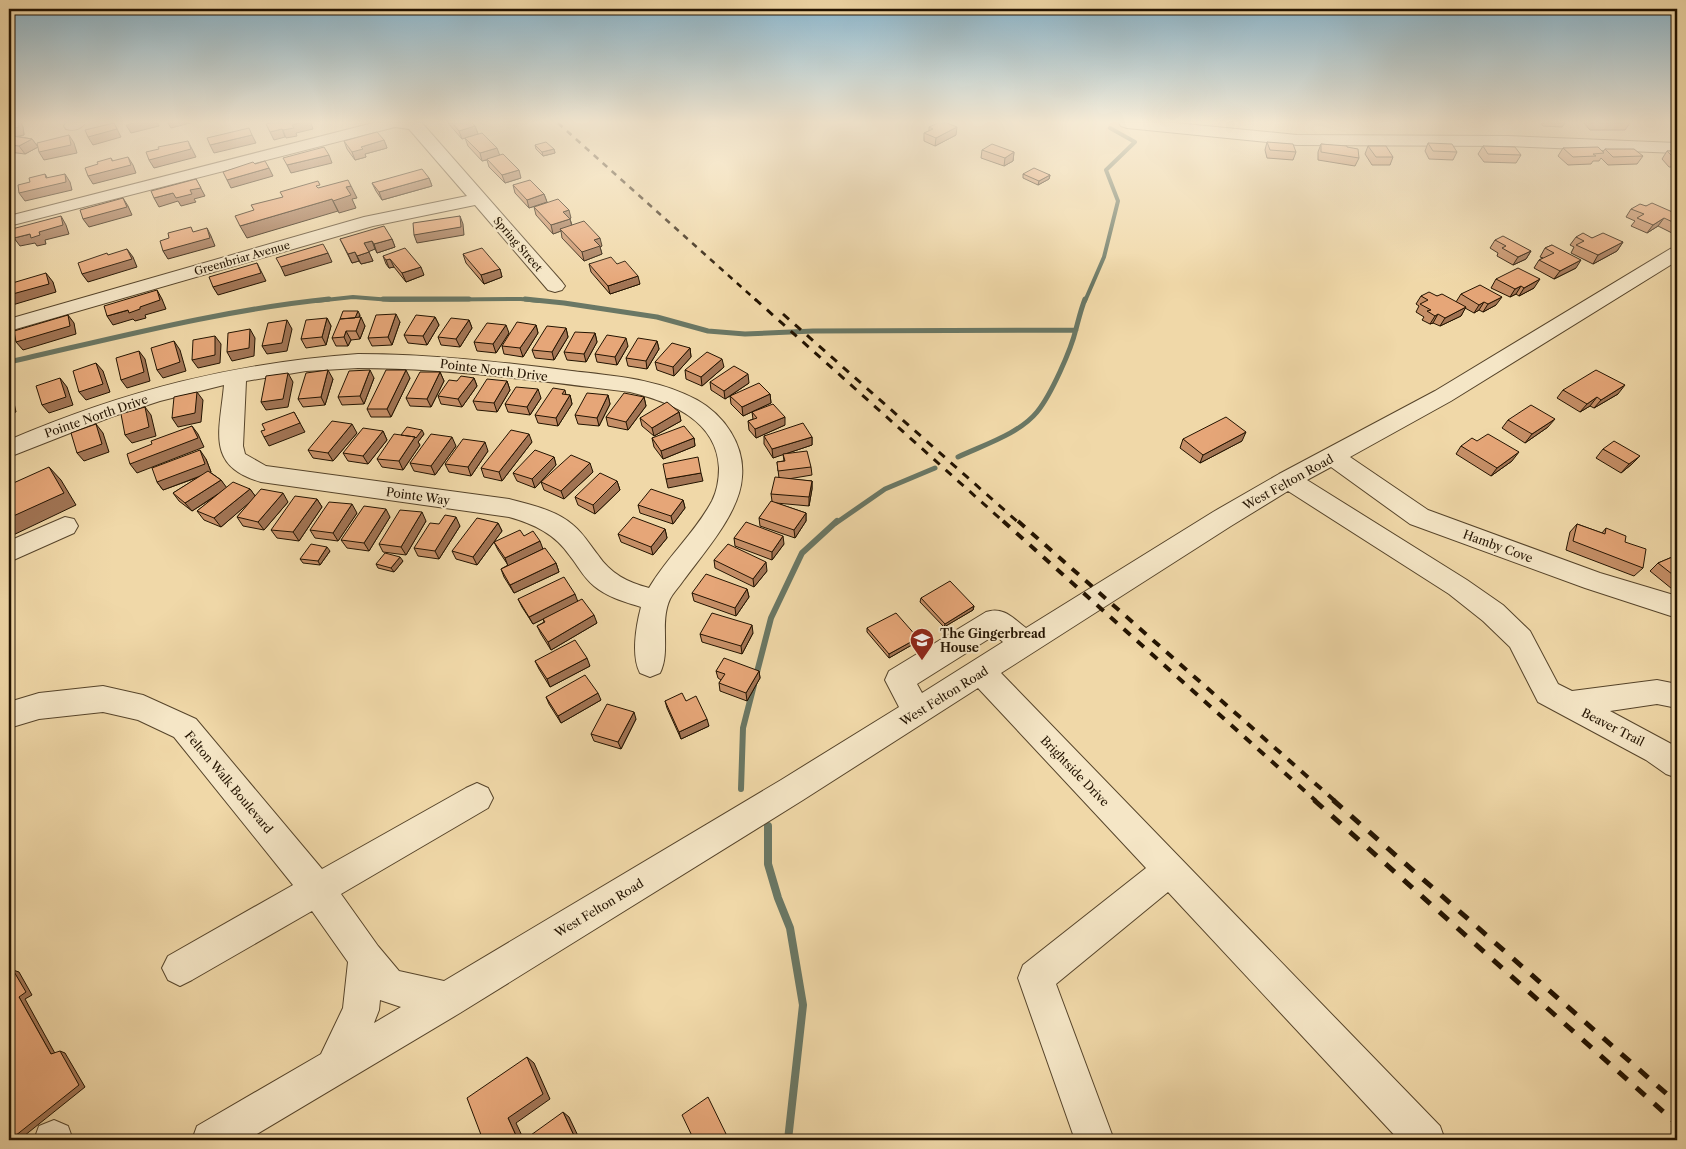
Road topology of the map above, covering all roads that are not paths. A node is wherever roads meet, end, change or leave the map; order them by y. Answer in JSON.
{"nodes":[{"id":1,"x":182,"y":177,"type":"edge"},
{"id":2,"x":459,"y":177,"type":"edge"},
{"id":3,"x":478,"y":199,"type":"junction"},
{"id":4,"x":9,"y":221,"type":"edge"},
{"id":5,"x":1677,"y":253,"type":"edge"},
{"id":6,"x":555,"y":286,"type":"dead end"},
{"id":7,"x":9,"y":325,"type":"edge"},
{"id":8,"x":235,"y":377,"type":"junction"},
{"id":9,"x":9,"y":449,"type":"edge"},
{"id":10,"x":1333,"y":457,"type":"junction"},
{"id":11,"x":1288,"y":480,"type":"junction"},
{"id":12,"x":65,"y":526,"type":"dead end"},
{"id":13,"x":9,"y":552,"type":"edge"},
{"id":14,"x":656,"y":601,"type":"junction"},
{"id":15,"x":1677,"y":607,"type":"edge"},
{"id":16,"x":1025,"y":644,"type":"junction"},
{"id":17,"x":650,"y":665,"type":"dead end"},
{"id":18,"x":981,"y":672,"type":"junction"},
{"id":19,"x":1677,"y":696,"type":"edge"},
{"id":20,"x":1558,"y":699,"type":"junction"},
{"id":21,"x":918,"y":712,"type":"junction"},
{"id":22,"x":9,"y":715,"type":"edge"},
{"id":23,"x":1677,"y":764,"type":"edge"},
{"id":24,"x":477,"y":798,"type":"dead end"},
{"id":25,"x":1169,"y":870,"type":"junction"},
{"id":26,"x":318,"y":890,"type":"junction"},
{"id":27,"x":366,"y":958,"type":"junction"},
{"id":28,"x":180,"y":968,"type":"dead end"},
{"id":29,"x":446,"y":1000,"type":"junction"},
{"id":30,"x":334,"y":1067,"type":"junction"},
{"id":31,"x":211,"y":1140,"type":"edge"},
{"id":32,"x":1094,"y":1140,"type":"edge"},
{"id":33,"x":1426,"y":1140,"type":"edge"}],
"edges":[{"from":1,"to":4,"type":"street"},
{"from":2,"to":3,"type":"street","name":"Spring Street"},
{"from":3,"to":6,"type":"street","name":"Spring Street"},
{"from":3,"to":7,"type":"street","name":"Greenbriar Avenue"},
{"from":5,"to":10,"type":"street","name":"West Felton Road"},
{"from":8,"to":9,"type":"street","name":"Pointe North Drive"},
{"from":8,"to":14,"type":"street","name":"Pointe Way"},
{"from":8,"to":14,"type":"street","name":"Pointe North Drive"},
{"from":10,"to":11,"type":"street","name":"West Felton Road"},
{"from":10,"to":15,"type":"street","name":"Hamby Cove"},
{"from":11,"to":16,"type":"street","name":"West Felton Road"},
{"from":11,"to":20,"type":"street"},
{"from":12,"to":13,"type":"street"},
{"from":14,"to":17,"type":"street","name":"Pointe North Drive"},
{"from":16,"to":18,"type":"street","name":"West Felton Road"},
{"from":16,"to":21,"type":"street"},
{"from":18,"to":21,"type":"street","name":"West Felton Road"},
{"from":18,"to":25,"type":"street","name":"Brightside Drive"},
{"from":19,"to":20,"type":"street"},
{"from":20,"to":23,"type":"street","name":"Beaver Trail"},
{"from":21,"to":29,"type":"street","name":"West Felton Road"},
{"from":22,"to":26,"type":"street","name":"Felton Walk Boulevard"},
{"from":24,"to":26,"type":"street"},
{"from":25,"to":32,"type":"street"},
{"from":25,"to":33,"type":"street","name":"Brightside Drive"},
{"from":26,"to":27,"type":"street","name":"Felton Walk Boulevard"},
{"from":26,"to":28,"type":"street"},
{"from":27,"to":29,"type":"street","name":"Felton Walk Boulevard"},
{"from":27,"to":30,"type":"street"},
{"from":29,"to":30,"type":"street","name":"West Felton Road"},
{"from":30,"to":31,"type":"street","name":"West Felton Road"}]}
